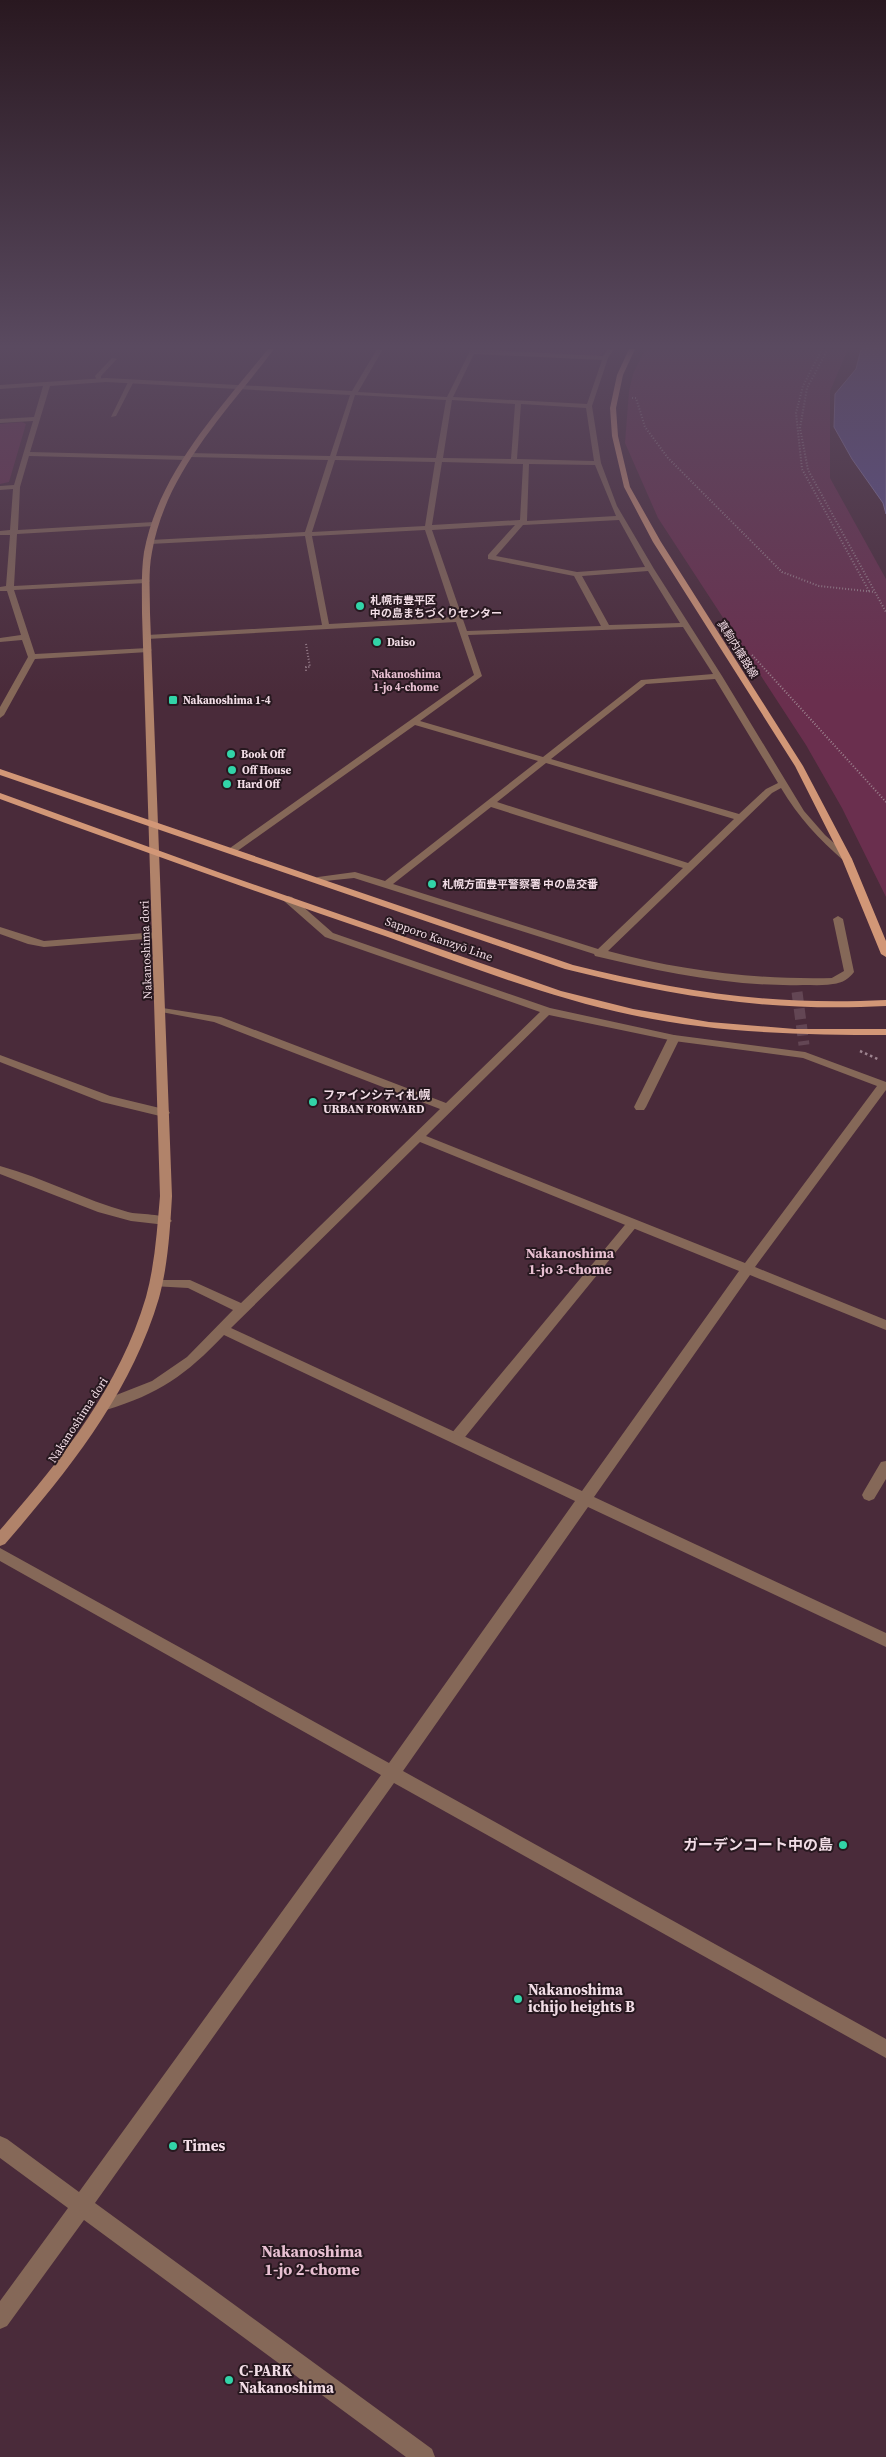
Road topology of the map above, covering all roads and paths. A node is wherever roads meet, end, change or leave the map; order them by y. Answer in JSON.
{"nodes":[{"id":1,"x":598,"y":463,"type":"edge"},
{"id":2,"x":23,"y":464,"type":"edge"},
{"id":3,"x":183,"y":464,"type":"edge"},
{"id":4,"x":330,"y":464,"type":"edge"},
{"id":5,"x":438,"y":464,"type":"edge"},
{"id":6,"x":526,"y":464,"type":"edge"},
{"id":7,"x":622,"y":464,"type":"edge"},
{"id":8,"x":674,"y":464,"type":"edge"},
{"id":9,"x":801,"y":464,"type":"edge"},
{"id":10,"x":807,"y":464,"type":"edge"},
{"id":11,"x":17,"y":487,"type":"junction"},
{"id":12,"x":0,"y":488,"type":"edge"},
{"id":13,"x":620,"y":518,"type":"junction"},
{"id":14,"x":522,"y":523,"type":"junction"},
{"id":15,"x":154,"y":524,"type":"junction"},
{"id":16,"x":428,"y":528,"type":"junction"},
{"id":17,"x":14,"y":532,"type":"junction"},
{"id":18,"x":0,"y":533,"type":"edge"},
{"id":19,"x":308,"y":534,"type":"junction"},
{"id":20,"x":150,"y":542,"type":"junction"},
{"id":21,"x":650,"y":569,"type":"junction"},
{"id":22,"x":577,"y":574,"type":"junction"},
{"id":23,"x":146,"y":581,"type":"junction"},
{"id":24,"x":10,"y":589,"type":"junction"},
{"id":25,"x":0,"y":590,"type":"edge"},
{"id":26,"x":869,"y":591,"type":"junction"},
{"id":27,"x":875,"y":592,"type":"junction"},
{"id":28,"x":886,"y":612,"type":"edge"},
{"id":29,"x":459,"y":619,"type":"junction"},
{"id":30,"x":685,"y":624,"type":"junction"},
{"id":31,"x":326,"y":626,"type":"junction"},
{"id":32,"x":606,"y":628,"type":"junction"},
{"id":33,"x":464,"y":633,"type":"junction"},
{"id":34,"x":25,"y":637,"type":"junction"},
{"id":35,"x":147,"y":637,"type":"junction"},
{"id":36,"x":718,"y":639,"type":"junction"},
{"id":37,"x":0,"y":640,"type":"edge"},
{"id":38,"x":305,"y":640,"type":"dead end"},
{"id":39,"x":148,"y":650,"type":"junction"},
{"id":40,"x":32,"y":657,"type":"junction"},
{"id":41,"x":306,"y":672,"type":"dead end"},
{"id":42,"x":718,"y":676,"type":"junction"},
{"id":43,"x":0,"y":715,"type":"edge"},
{"id":44,"x":415,"y":722,"type":"junction"},
{"id":45,"x":542,"y":760,"type":"junction"},
{"id":46,"x":0,"y":772,"type":"edge"},
{"id":47,"x":783,"y":784,"type":"junction"},
{"id":48,"x":0,"y":796,"type":"edge"},
{"id":49,"x":886,"y":802,"type":"edge"},
{"id":50,"x":489,"y":803,"type":"junction"},
{"id":51,"x":741,"y":818,"type":"junction"},
{"id":52,"x":154,"y":824,"type":"junction"},
{"id":53,"x":233,"y":850,"type":"junction"},
{"id":54,"x":155,"y":853,"type":"junction"},
{"id":55,"x":847,"y":859,"type":"junction"},
{"id":56,"x":688,"y":867,"type":"junction"},
{"id":57,"x":318,"y":880,"type":"junction"},
{"id":58,"x":386,"y":885,"type":"junction"},
{"id":59,"x":288,"y":899,"type":"junction"},
{"id":60,"x":838,"y":919,"type":"dead end"},
{"id":61,"x":0,"y":930,"type":"edge"},
{"id":62,"x":157,"y":935,"type":"junction"},
{"id":63,"x":599,"y":954,"type":"junction"},
{"id":64,"x":886,"y":954,"type":"edge"},
{"id":65,"x":886,"y":1003,"type":"edge"},
{"id":66,"x":160,"y":1008,"type":"junction"},
{"id":67,"x":547,"y":1011,"type":"junction"},
{"id":68,"x":886,"y":1032,"type":"edge"},
{"id":69,"x":674,"y":1038,"type":"junction"},
{"id":70,"x":0,"y":1058,"type":"edge"},
{"id":71,"x":885,"y":1087,"type":"edge"},
{"id":72,"x":640,"y":1107,"type":"dead end"},
{"id":73,"x":448,"y":1108,"type":"junction"},
{"id":74,"x":164,"y":1113,"type":"junction"},
{"id":75,"x":419,"y":1137,"type":"junction"},
{"id":76,"x":0,"y":1170,"type":"edge"},
{"id":77,"x":166,"y":1221,"type":"junction"},
{"id":78,"x":632,"y":1223,"type":"junction"},
{"id":79,"x":747,"y":1269,"type":"junction"},
{"id":80,"x":157,"y":1283,"type":"junction"},
{"id":81,"x":243,"y":1309,"type":"junction"},
{"id":82,"x":886,"y":1325,"type":"edge"},
{"id":83,"x":222,"y":1329,"type":"junction"},
{"id":84,"x":106,"y":1404,"type":"junction"},
{"id":85,"x":456,"y":1438,"type":"junction"},
{"id":86,"x":886,"y":1466,"type":"edge"},
{"id":87,"x":869,"y":1495,"type":"dead end"},
{"id":88,"x":584,"y":1498,"type":"junction"},
{"id":89,"x":0,"y":1540,"type":"edge"},
{"id":90,"x":0,"y":1554,"type":"edge"},
{"id":91,"x":886,"y":1640,"type":"edge"},
{"id":92,"x":392,"y":1773,"type":"junction"},
{"id":93,"x":886,"y":2049,"type":"edge"},
{"id":94,"x":0,"y":2146,"type":"edge"},
{"id":95,"x":82,"y":2206,"type":"junction"},
{"id":96,"x":0,"y":2319,"type":"edge"},
{"id":97,"x":424,"y":2457,"type":"edge"}],
"edges":[{"from":1,"to":13,"type":"street"},
{"from":2,"to":11,"type":"street"},
{"from":3,"to":15,"type":"street","name":"Nakanoshima dori"},
{"from":4,"to":19,"type":"street"},
{"from":5,"to":16,"type":"street"},
{"from":6,"to":14,"type":"street"},
{"from":7,"to":36,"type":"main road","name":"真駒内篠路線"},
{"from":8,"to":26,"type":"path"},
{"from":9,"to":26,"type":"path"},
{"from":10,"to":27,"type":"path"},
{"from":11,"to":12,"type":"street"},
{"from":11,"to":17,"type":"street"},
{"from":13,"to":14,"type":"street"},
{"from":13,"to":21,"type":"street"},
{"from":14,"to":16,"type":"street"},
{"from":14,"to":22,"type":"street"},
{"from":15,"to":17,"type":"street"},
{"from":15,"to":20,"type":"street","name":"Nakanoshima dori"},
{"from":16,"to":19,"type":"street"},
{"from":16,"to":29,"type":"street"},
{"from":17,"to":18,"type":"street"},
{"from":17,"to":24,"type":"street"},
{"from":19,"to":20,"type":"street"},
{"from":19,"to":31,"type":"street"},
{"from":20,"to":23,"type":"street","name":"Nakanoshima dori"},
{"from":21,"to":22,"type":"street"},
{"from":21,"to":30,"type":"street"},
{"from":22,"to":32,"type":"street"},
{"from":23,"to":24,"type":"street"},
{"from":23,"to":35,"type":"street","name":"Nakanoshima dori"},
{"from":24,"to":25,"type":"street"},
{"from":24,"to":34,"type":"street"},
{"from":26,"to":27,"type":"path"},
{"from":27,"to":28,"type":"path"},
{"from":29,"to":31,"type":"street"},
{"from":29,"to":33,"type":"street"},
{"from":30,"to":32,"type":"street"},
{"from":30,"to":42,"type":"street"},
{"from":31,"to":35,"type":"street"},
{"from":32,"to":33,"type":"street"},
{"from":33,"to":44,"type":"street"},
{"from":34,"to":37,"type":"street"},
{"from":34,"to":40,"type":"street"},
{"from":35,"to":39,"type":"street","name":"Nakanoshima dori"},
{"from":36,"to":49,"type":"path"},
{"from":36,"to":55,"type":"main road","name":"真駒内篠路線"},
{"from":38,"to":41,"type":"path"},
{"from":39,"to":40,"type":"street"},
{"from":39,"to":52,"type":"street","name":"Nakanoshima dori"},
{"from":40,"to":43,"type":"street"},
{"from":42,"to":45,"type":"street"},
{"from":42,"to":47,"type":"street"},
{"from":44,"to":45,"type":"street"},
{"from":44,"to":53,"type":"street"},
{"from":45,"to":50,"type":"street"},
{"from":45,"to":51,"type":"street"},
{"from":46,"to":52,"type":"main road","name":"Sapporo Kanzyō Line"},
{"from":47,"to":51,"type":"street"},
{"from":47,"to":55,"type":"street"},
{"from":48,"to":54,"type":"main road","name":"Sapporo Kanzyō Line"},
{"from":50,"to":56,"type":"street"},
{"from":50,"to":58,"type":"street"},
{"from":51,"to":56,"type":"street"},
{"from":52,"to":53,"type":"main road","name":"Sapporo Kanzyō Line"},
{"from":52,"to":54,"type":"street","name":"Nakanoshima dori"},
{"from":53,"to":57,"type":"main road","name":"Sapporo Kanzyō Line"},
{"from":54,"to":59,"type":"main road","name":"Sapporo Kanzyō Line"},
{"from":54,"to":62,"type":"street","name":"Nakanoshima dori"},
{"from":55,"to":64,"type":"main road","name":"真駒内篠路線"},
{"from":56,"to":63,"type":"street"},
{"from":57,"to":58,"type":"street"},
{"from":57,"to":65,"type":"main road","name":"Sapporo Kanzyō Line"},
{"from":58,"to":63,"type":"street"},
{"from":59,"to":67,"type":"street"},
{"from":59,"to":68,"type":"main road","name":"Sapporo Kanzyō Line"},
{"from":60,"to":63,"type":"street"},
{"from":61,"to":62,"type":"street"},
{"from":62,"to":66,"type":"street","name":"Nakanoshima dori"},
{"from":66,"to":73,"type":"street"},
{"from":66,"to":74,"type":"street","name":"Nakanoshima dori"},
{"from":67,"to":69,"type":"street"},
{"from":67,"to":73,"type":"street"},
{"from":69,"to":71,"type":"street"},
{"from":69,"to":72,"type":"street"},
{"from":70,"to":74,"type":"street"},
{"from":71,"to":79,"type":"street"},
{"from":73,"to":75,"type":"street"},
{"from":74,"to":77,"type":"street","name":"Nakanoshima dori"},
{"from":75,"to":78,"type":"street"},
{"from":75,"to":81,"type":"street"},
{"from":76,"to":77,"type":"street"},
{"from":77,"to":80,"type":"street","name":"Nakanoshima dori"},
{"from":78,"to":79,"type":"street"},
{"from":78,"to":85,"type":"street"},
{"from":79,"to":82,"type":"street"},
{"from":79,"to":88,"type":"street"},
{"from":80,"to":81,"type":"street"},
{"from":80,"to":84,"type":"street","name":"Nakanoshima dori"},
{"from":81,"to":83,"type":"street"},
{"from":83,"to":84,"type":"street"},
{"from":83,"to":85,"type":"street"},
{"from":84,"to":89,"type":"street","name":"Nakanoshima dori"},
{"from":85,"to":88,"type":"street"},
{"from":86,"to":87,"type":"street"},
{"from":88,"to":91,"type":"street"},
{"from":88,"to":92,"type":"street"},
{"from":90,"to":92,"type":"street"},
{"from":92,"to":93,"type":"street"},
{"from":92,"to":95,"type":"street"},
{"from":94,"to":95,"type":"street"},
{"from":95,"to":96,"type":"street"},
{"from":95,"to":97,"type":"street"}]}
